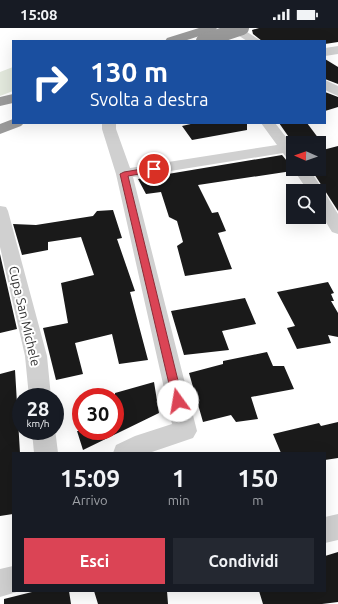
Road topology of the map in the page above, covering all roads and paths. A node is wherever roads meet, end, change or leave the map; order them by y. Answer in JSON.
{"nodes":[{"id":1,"x":210,"y":28,"type":"edge"},
{"id":2,"x":233,"y":28,"type":"edge"},
{"id":3,"x":242,"y":28,"type":"edge"},
{"id":4,"x":175,"y":40,"type":"edge"},
{"id":5,"x":207,"y":40,"type":"edge"},
{"id":6,"x":254,"y":40,"type":"edge"},
{"id":7,"x":338,"y":50,"type":"edge"},
{"id":8,"x":326,"y":52,"type":"edge"},
{"id":9,"x":326,"y":85,"type":"edge"},
{"id":10,"x":338,"y":92,"type":"edge"},
{"id":11,"x":12,"y":98,"type":"edge"},
{"id":12,"x":0,"y":102,"type":"edge"},
{"id":13,"x":12,"y":111,"type":"edge"},
{"id":14,"x":0,"y":116,"type":"edge"},
{"id":15,"x":13,"y":124,"type":"edge"},
{"id":16,"x":109,"y":124,"type":"edge"},
{"id":17,"x":269,"y":124,"type":"edge"},
{"id":18,"x":0,"y":129,"type":"edge"},
{"id":19,"x":286,"y":148,"type":"edge"},
{"id":20,"x":286,"y":154,"type":"edge"},
{"id":21,"x":124,"y":174,"type":"junction"},
{"id":22,"x":326,"y":208,"type":"edge"},
{"id":23,"x":0,"y":212,"type":"edge"},
{"id":24,"x":337,"y":224,"type":"edge"},
{"id":25,"x":39,"y":388,"type":"edge"},
{"id":26,"x":45,"y":440,"type":"edge"},
{"id":27,"x":46,"y":452,"type":"edge"},
{"id":28,"x":127,"y":452,"type":"edge"},
{"id":29,"x":338,"y":527,"type":"edge"},
{"id":30,"x":326,"y":530,"type":"edge"},
{"id":31,"x":12,"y":580,"type":"edge"},
{"id":32,"x":0,"y":583,"type":"edge"}],
"edges":[{"from":1,"to":4,"type":"highway"},
{"from":2,"to":6,"type":"street"},
{"from":3,"to":5,"type":"highway","bridge":true},
{"from":7,"to":8,"type":"street"},
{"from":9,"to":10,"type":"street"},
{"from":11,"to":12,"type":"highway"},
{"from":13,"to":14,"type":"highway"},
{"from":15,"to":18,"type":"highway"},
{"from":16,"to":21,"type":"street"},
{"from":17,"to":19,"type":"street"},
{"from":20,"to":21,"type":"street"},
{"from":21,"to":28,"type":"street"},
{"from":22,"to":24,"type":"street"},
{"from":23,"to":25,"type":"street","name":"Cupa San Michele"},
{"from":26,"to":27,"type":"street"},
{"from":29,"to":30,"type":"street"},
{"from":31,"to":32,"type":"street"}]}
